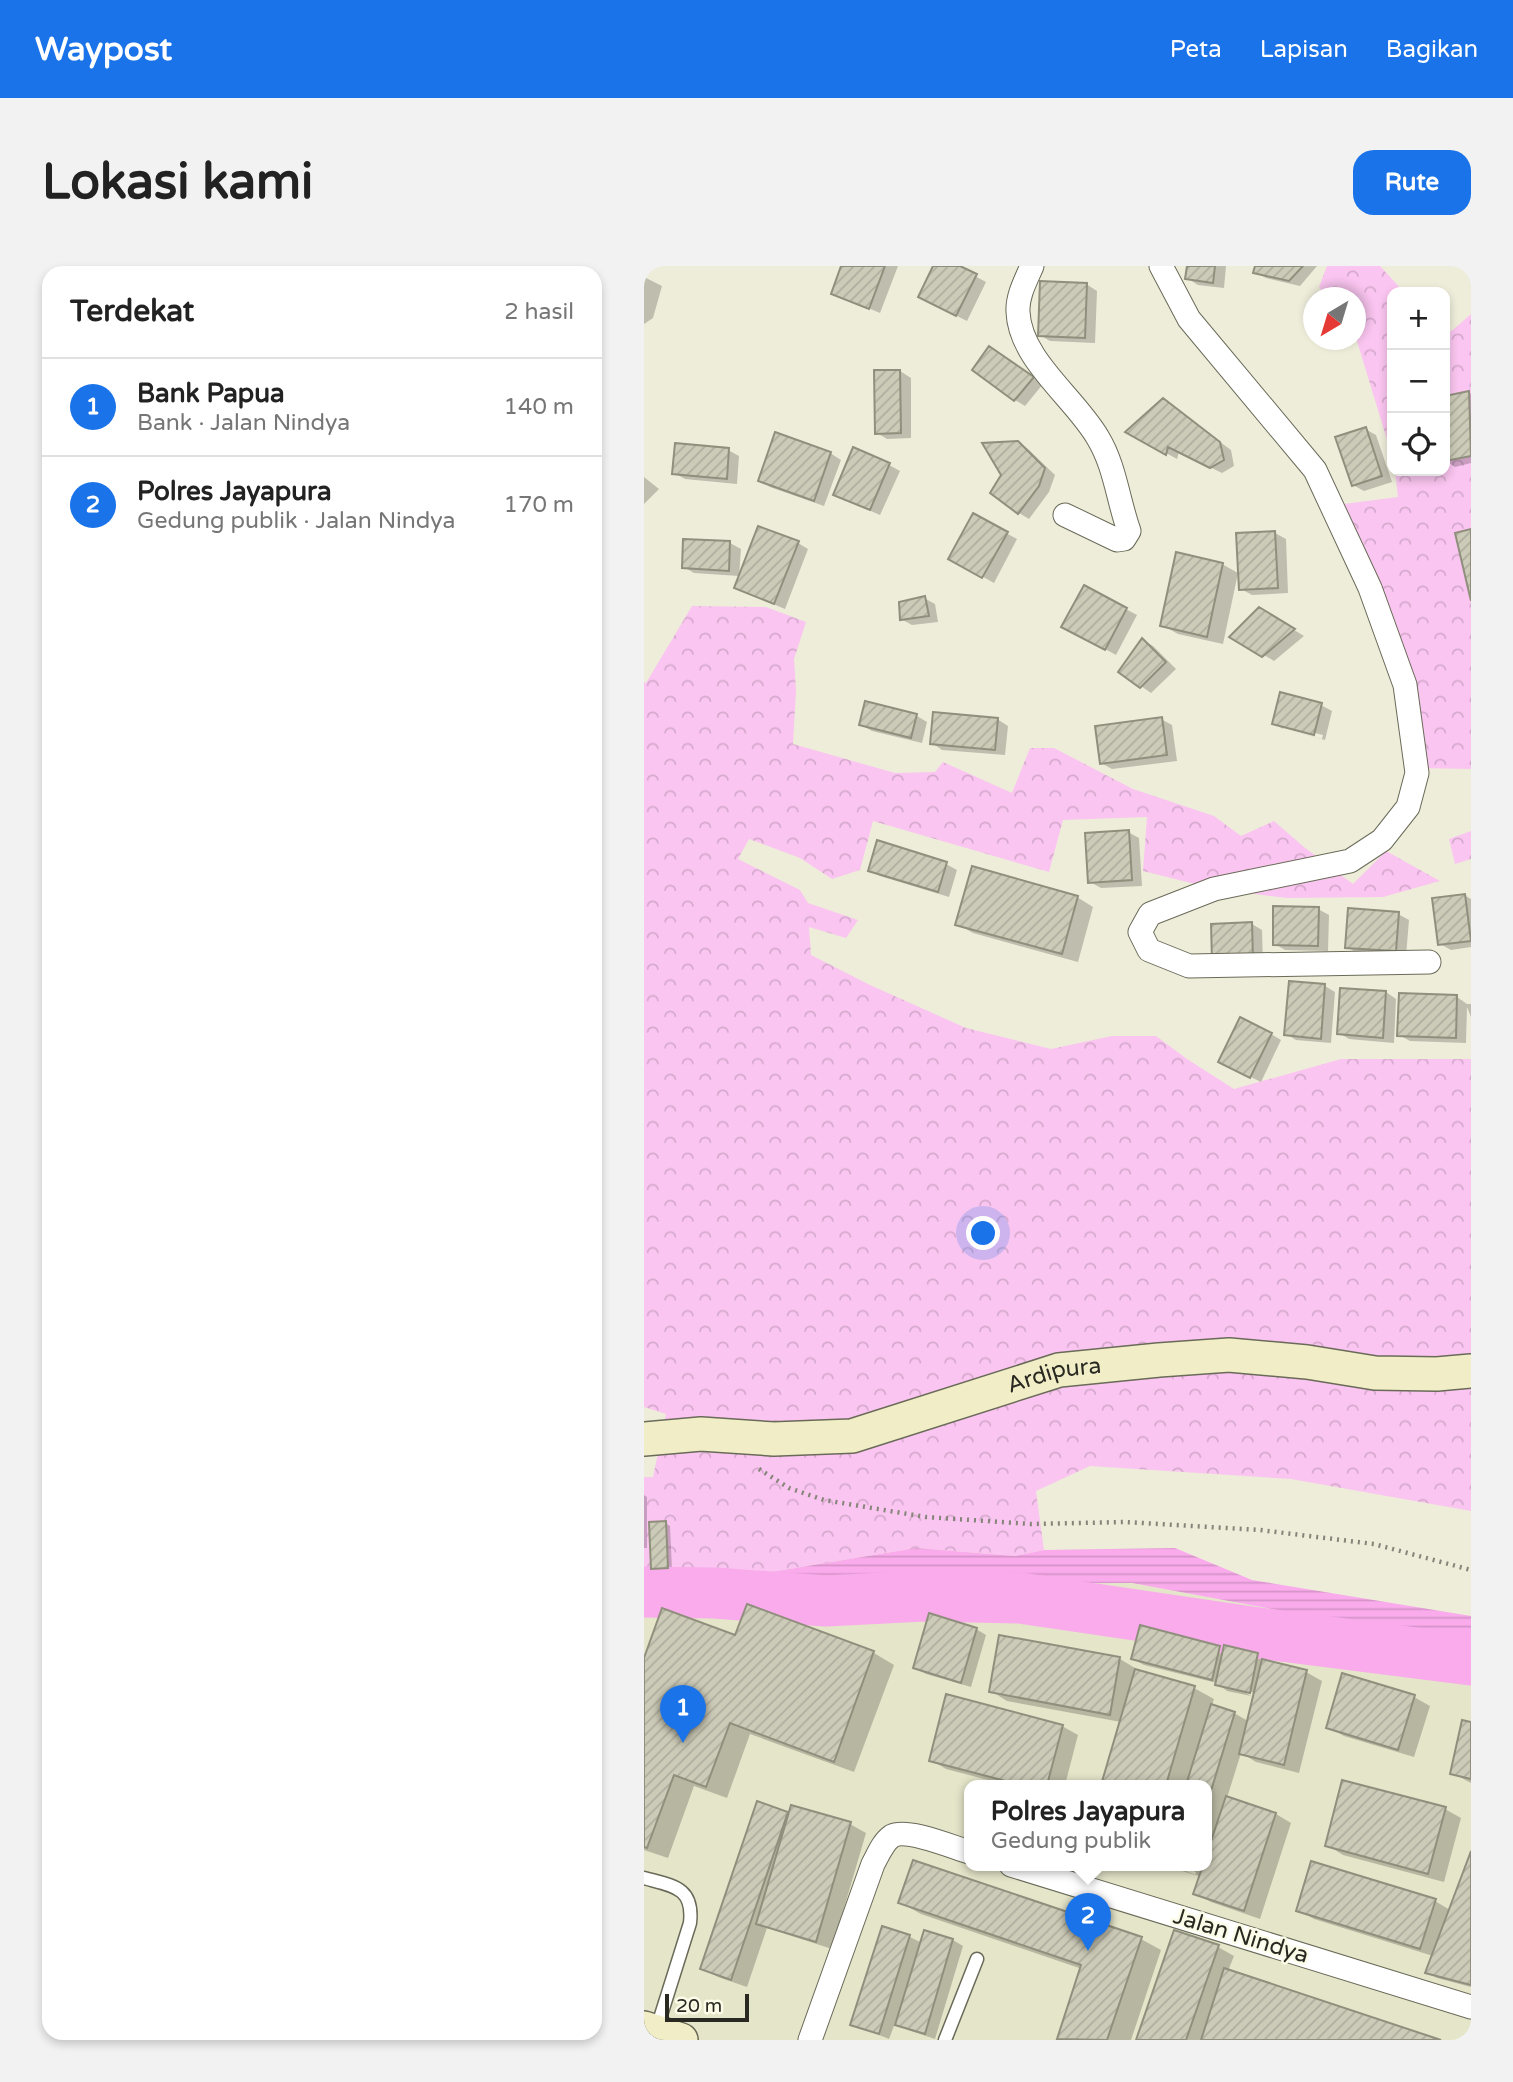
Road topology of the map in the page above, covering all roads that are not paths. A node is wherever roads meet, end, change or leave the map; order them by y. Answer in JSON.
{"nodes":[{"id":1,"x":1032,"y":266,"type":"edge"},
{"id":2,"x":1161,"y":266,"type":"edge"},
{"id":3,"x":1065,"y":515,"type":"dead end"},
{"id":4,"x":1429,"y":962,"type":"dead end"},
{"id":5,"x":1471,"y":1371,"type":"edge"},
{"id":6,"x":644,"y":1439,"type":"edge"},
{"id":7,"x":964,"y":1850,"type":"edge"},
{"id":8,"x":1030,"y":1871,"type":"edge"},
{"id":9,"x":644,"y":1878,"type":"edge"},
{"id":10,"x":977,"y":1959,"type":"dead end"},
{"id":11,"x":1471,"y":2007,"type":"edge"},
{"id":12,"x":660,"y":2034,"type":"edge"},
{"id":13,"x":810,"y":2040,"type":"edge"},
{"id":14,"x":945,"y":2040,"type":"edge"}],
"edges":[{"from":1,"to":3,"type":"street"},
{"from":2,"to":4,"type":"street"},
{"from":5,"to":6,"type":"street","name":"Ardipura"},
{"from":7,"to":13,"type":"street"},
{"from":8,"to":11,"type":"street","name":"Jalan Nindya"},
{"from":9,"to":12,"type":"lane"},
{"from":10,"to":14,"type":"lane"}]}
